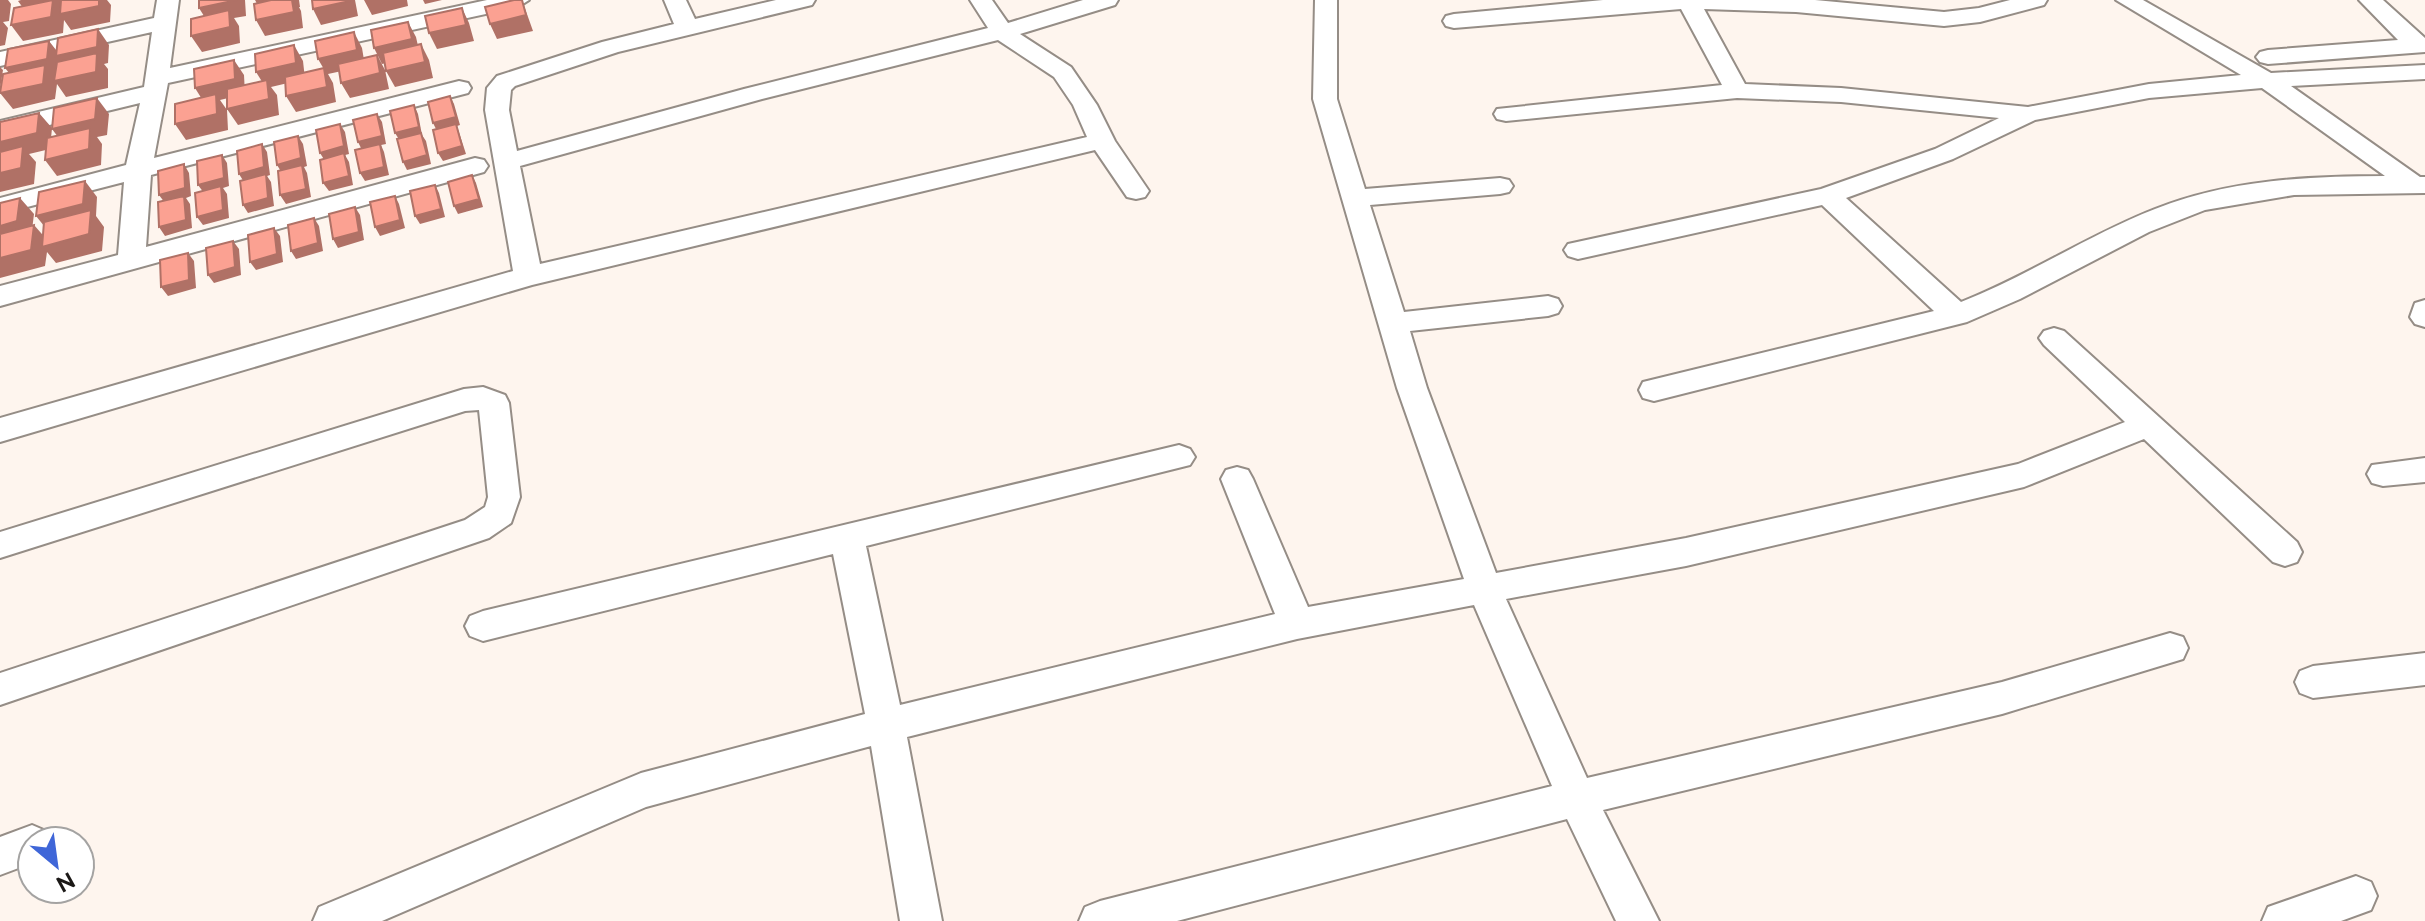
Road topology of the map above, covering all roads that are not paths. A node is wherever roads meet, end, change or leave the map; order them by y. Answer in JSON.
{"nodes":[{"id":1,"x":518,"y":0,"type":"edge"},
{"id":2,"x":675,"y":0,"type":"edge"},
{"id":3,"x":804,"y":0,"type":"edge"},
{"id":4,"x":981,"y":0,"type":"edge"},
{"id":5,"x":1107,"y":0,"type":"edge"},
{"id":6,"x":1326,"y":0,"type":"edge"},
{"id":7,"x":2036,"y":0,"type":"edge"},
{"id":8,"x":2127,"y":0,"type":"edge"},
{"id":9,"x":2370,"y":0,"type":"edge"},
{"id":10,"x":1689,"y":2,"type":"edge"},
{"id":11,"x":171,"y":6,"type":"edge"},
{"id":12,"x":1454,"y":21,"type":"dead end"},
{"id":13,"x":687,"y":27,"type":"junction"},
{"id":14,"x":1002,"y":32,"type":"junction"},
{"id":15,"x":2421,"y":45,"type":"edge"},
{"id":16,"x":0,"y":59,"type":"edge"},
{"id":17,"x":2268,"y":69,"type":"junction"},
{"id":18,"x":2425,"y":72,"type":"edge"},
{"id":19,"x":155,"y":86,"type":"junction"},
{"id":20,"x":459,"y":88,"type":"dead end"},
{"id":21,"x":1737,"y":91,"type":"junction"},
{"id":22,"x":1944,"y":106,"type":"junction"},
{"id":23,"x":1506,"y":114,"type":"dead end"},
{"id":24,"x":2028,"y":114,"type":"junction"},
{"id":25,"x":0,"y":129,"type":"edge"},
{"id":26,"x":1102,"y":141,"type":"junction"},
{"id":27,"x":1969,"y":142,"type":"junction"},
{"id":28,"x":505,"y":162,"type":"junction"},
{"id":29,"x":475,"y":166,"type":"dead end"},
{"id":30,"x":138,"y":171,"type":"junction"},
{"id":31,"x":2419,"y":185,"type":"edge"},
{"id":32,"x":1500,"y":186,"type":"dead end"},
{"id":33,"x":1136,"y":191,"type":"dead end"},
{"id":34,"x":1827,"y":196,"type":"junction"},
{"id":35,"x":1355,"y":198,"type":"junction"},
{"id":36,"x":0,"y":206,"type":"edge"},
{"id":37,"x":1578,"y":250,"type":"dead end"},
{"id":38,"x":131,"y":262,"type":"junction"},
{"id":39,"x":528,"y":276,"type":"junction"},
{"id":40,"x":0,"y":296,"type":"edge"},
{"id":41,"x":1548,"y":306,"type":"dead end"},
{"id":42,"x":2425,"y":310,"type":"edge"},
{"id":43,"x":1957,"y":315,"type":"junction"},
{"id":44,"x":2425,"y":317,"type":"edge"},
{"id":45,"x":1393,"y":323,"type":"junction"},
{"id":46,"x":2054,"y":338,"type":"dead end"},
{"id":47,"x":1654,"y":390,"type":"dead end"},
{"id":48,"x":2148,"y":425,"type":"junction"},
{"id":49,"x":0,"y":430,"type":"edge"},
{"id":50,"x":1179,"y":457,"type":"dead end"},
{"id":51,"x":2425,"y":470,"type":"edge"},
{"id":52,"x":2383,"y":474,"type":"dead end"},
{"id":53,"x":1237,"y":479,"type":"dead end"},
{"id":54,"x":847,"y":538,"type":"junction"},
{"id":55,"x":0,"y":545,"type":"edge"},
{"id":56,"x":2285,"y":552,"type":"dead end"},
{"id":57,"x":1484,"y":588,"type":"junction"},
{"id":58,"x":1297,"y":624,"type":"junction"},
{"id":59,"x":483,"y":626,"type":"dead end"},
{"id":60,"x":2170,"y":648,"type":"dead end"},
{"id":61,"x":2425,"y":669,"type":"edge"},
{"id":62,"x":2313,"y":682,"type":"dead end"},
{"id":63,"x":0,"y":689,"type":"edge"},
{"id":64,"x":886,"y":725,"type":"junction"},
{"id":65,"x":1577,"y":798,"type":"junction"},
{"id":66,"x":2356,"y":896,"type":"dead end"},
{"id":67,"x":334,"y":921,"type":"edge"},
{"id":68,"x":921,"y":921,"type":"edge"},
{"id":69,"x":1100,"y":921,"type":"edge"},
{"id":70,"x":1638,"y":921,"type":"edge"},
{"id":71,"x":2283,"y":921,"type":"edge"}],
"edges":[{"from":1,"to":19,"type":"street"},
{"from":2,"to":13,"type":"street"},
{"from":3,"to":13,"type":"street"},
{"from":4,"to":14,"type":"street"},
{"from":5,"to":14,"type":"street"},
{"from":6,"to":35,"type":"street"},
{"from":7,"to":10,"type":"street"},
{"from":8,"to":17,"type":"street"},
{"from":9,"to":15,"type":"street"},
{"from":10,"to":12,"type":"street"},
{"from":10,"to":21,"type":"street"},
{"from":11,"to":16,"type":"street"},
{"from":11,"to":19,"type":"street"},
{"from":13,"to":28,"type":"street"},
{"from":14,"to":26,"type":"street"},
{"from":14,"to":28,"type":"street"},
{"from":15,"to":17,"type":"street"},
{"from":17,"to":18,"type":"street"},
{"from":17,"to":24,"type":"street"},
{"from":17,"to":31,"type":"street"},
{"from":19,"to":25,"type":"street"},
{"from":19,"to":30,"type":"street"},
{"from":20,"to":30,"type":"street"},
{"from":21,"to":22,"type":"street"},
{"from":21,"to":23,"type":"street"},
{"from":22,"to":24,"type":"street"},
{"from":22,"to":27,"type":"street"},
{"from":24,"to":27,"type":"street"},
{"from":26,"to":33,"type":"street"},
{"from":26,"to":39,"type":"street"},
{"from":27,"to":34,"type":"street"},
{"from":28,"to":39,"type":"street"},
{"from":29,"to":38,"type":"street"},
{"from":30,"to":36,"type":"street"},
{"from":30,"to":38,"type":"street"},
{"from":31,"to":43,"type":"street"},
{"from":32,"to":35,"type":"street"},
{"from":34,"to":37,"type":"street"},
{"from":34,"to":43,"type":"street"},
{"from":35,"to":45,"type":"street"},
{"from":38,"to":40,"type":"street"},
{"from":39,"to":49,"type":"street"},
{"from":41,"to":45,"type":"street"},
{"from":42,"to":44,"type":"street"},
{"from":43,"to":47,"type":"street"},
{"from":45,"to":57,"type":"street"},
{"from":46,"to":48,"type":"street"},
{"from":48,"to":56,"type":"street"},
{"from":48,"to":57,"type":"street"},
{"from":50,"to":54,"type":"street"},
{"from":51,"to":52,"type":"street"},
{"from":53,"to":58,"type":"street"},
{"from":54,"to":59,"type":"street"},
{"from":54,"to":64,"type":"street"},
{"from":55,"to":63,"type":"street"},
{"from":57,"to":58,"type":"street"},
{"from":57,"to":65,"type":"street"},
{"from":58,"to":64,"type":"street"},
{"from":60,"to":65,"type":"street"},
{"from":61,"to":62,"type":"street"},
{"from":64,"to":67,"type":"street"},
{"from":64,"to":68,"type":"street"},
{"from":65,"to":69,"type":"street"},
{"from":65,"to":70,"type":"street"},
{"from":66,"to":71,"type":"street"}]}
